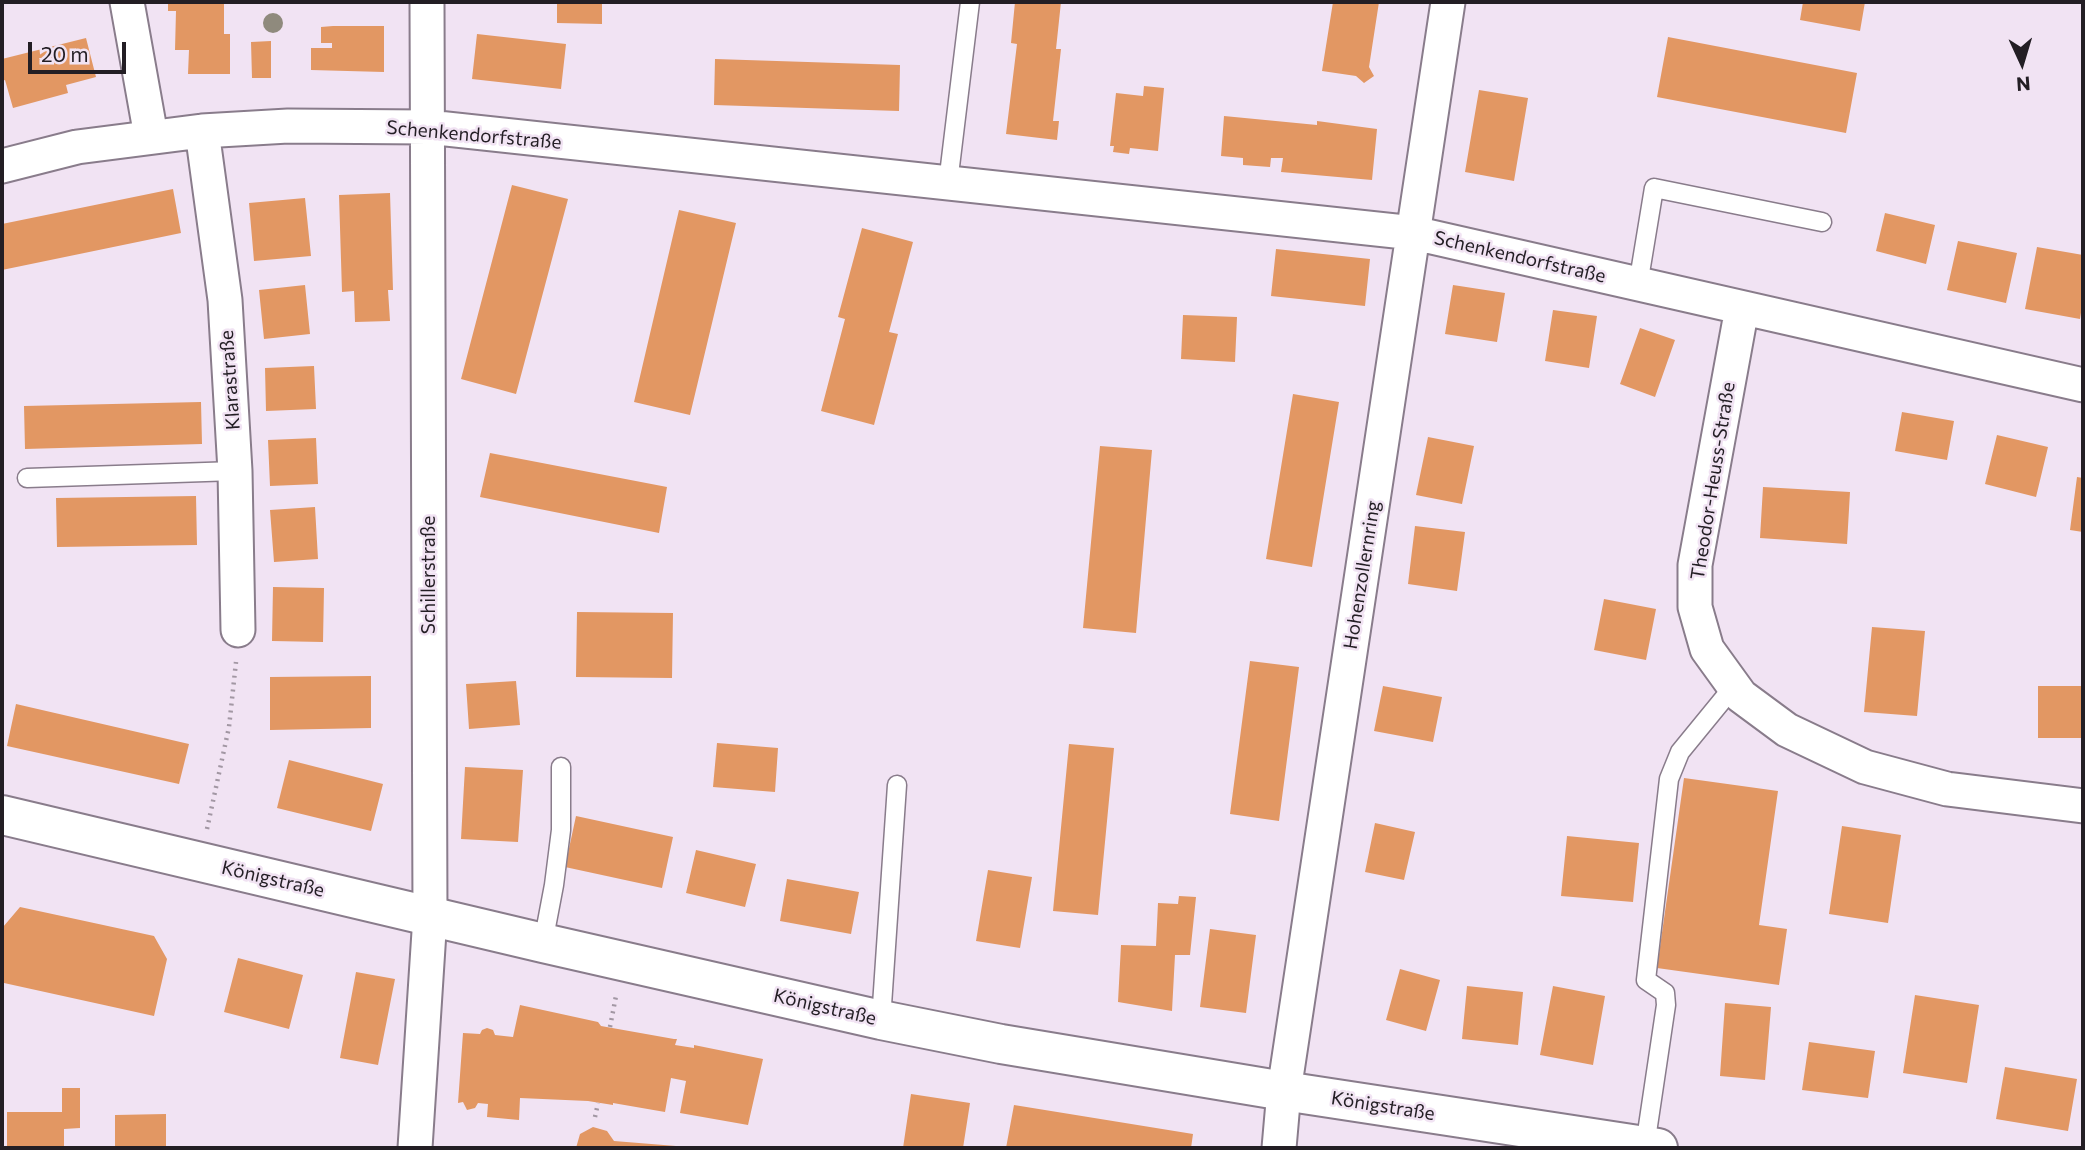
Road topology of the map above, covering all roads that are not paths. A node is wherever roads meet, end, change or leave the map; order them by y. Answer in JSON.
{"nodes":[{"id":1,"x":127,"y":2,"type":"edge"},
{"id":2,"x":427,"y":2,"type":"edge"},
{"id":3,"x":970,"y":2,"type":"edge"},
{"id":4,"x":1448,"y":2,"type":"edge"},
{"id":5,"x":428,"y":127,"type":"junction"},
{"id":6,"x":202,"y":131,"type":"junction"},
{"id":7,"x":151,"y":136,"type":"junction"},
{"id":8,"x":2,"y":166,"type":"edge"},
{"id":9,"x":948,"y":183,"type":"junction"},
{"id":10,"x":1822,"y":222,"type":"dead end"},
{"id":11,"x":1414,"y":233,"type":"junction"},
{"id":12,"x":1638,"y":285,"type":"junction"},
{"id":13,"x":1742,"y":309,"type":"junction"},
{"id":14,"x":2083,"y":384,"type":"edge"},
{"id":15,"x":235,"y":471,"type":"junction"},
{"id":16,"x":27,"y":478,"type":"dead end"},
{"id":17,"x":238,"y":630,"type":"road end"},
{"id":18,"x":1734,"y":687,"type":"junction"},
{"id":19,"x":561,"y":767,"type":"dead end"},
{"id":20,"x":897,"y":785,"type":"dead end"},
{"id":21,"x":2083,"y":806,"type":"edge"},
{"id":22,"x":2,"y":815,"type":"edge"},
{"id":23,"x":430,"y":916,"type":"junction"},
{"id":24,"x":543,"y":943,"type":"junction"},
{"id":25,"x":881,"y":1020,"type":"junction"},
{"id":26,"x":1284,"y":1091,"type":"junction"},
{"id":27,"x":1632,"y":1146,"type":"edge"},
{"id":28,"x":415,"y":1148,"type":"edge"},
{"id":29,"x":1279,"y":1148,"type":"edge"}],
"edges":[{"from":1,"to":7,"type":"street"},
{"from":2,"to":5,"type":"street","name":"Schillerstraße"},
{"from":3,"to":9,"type":"lane"},
{"from":4,"to":11,"type":"street","name":"Hohenzollernring"},
{"from":5,"to":6,"type":"street","name":"Schenkendorfstraße"},
{"from":5,"to":9,"type":"street","name":"Schenkendorfstraße"},
{"from":5,"to":23,"type":"street","name":"Schillerstraße"},
{"from":6,"to":7,"type":"street","name":"Schenkendorfstraße"},
{"from":6,"to":15,"type":"street","name":"Klarastraße"},
{"from":7,"to":8,"type":"street","name":"Schenkendorfstraße"},
{"from":9,"to":11,"type":"street","name":"Schenkendorfstraße"},
{"from":10,"to":12,"type":"lane"},
{"from":11,"to":12,"type":"street","name":"Schenkendorfstraße"},
{"from":11,"to":26,"type":"street","name":"Hohenzollernring"},
{"from":12,"to":13,"type":"street","name":"Schenkendorfstraße"},
{"from":13,"to":14,"type":"street","name":"Schenkendorfstraße"},
{"from":13,"to":18,"type":"street","name":"Theodor-Heuss-Straße"},
{"from":15,"to":16,"type":"lane"},
{"from":15,"to":17,"type":"street","name":"Klarastraße"},
{"from":18,"to":21,"type":"street","name":"Theodor-Heuss-Straße"},
{"from":18,"to":27,"type":"lane"},
{"from":19,"to":24,"type":"lane"},
{"from":20,"to":25,"type":"lane"},
{"from":22,"to":23,"type":"main road","name":"Königstraße"},
{"from":23,"to":24,"type":"main road","name":"Königstraße"},
{"from":23,"to":28,"type":"street","name":"Schillerstraße"},
{"from":24,"to":25,"type":"main road","name":"Königstraße"},
{"from":25,"to":26,"type":"main road","name":"Königstraße"},
{"from":26,"to":27,"type":"main road","name":"Königstraße"},
{"from":26,"to":29,"type":"street","name":"Hohenzollernring"}]}
